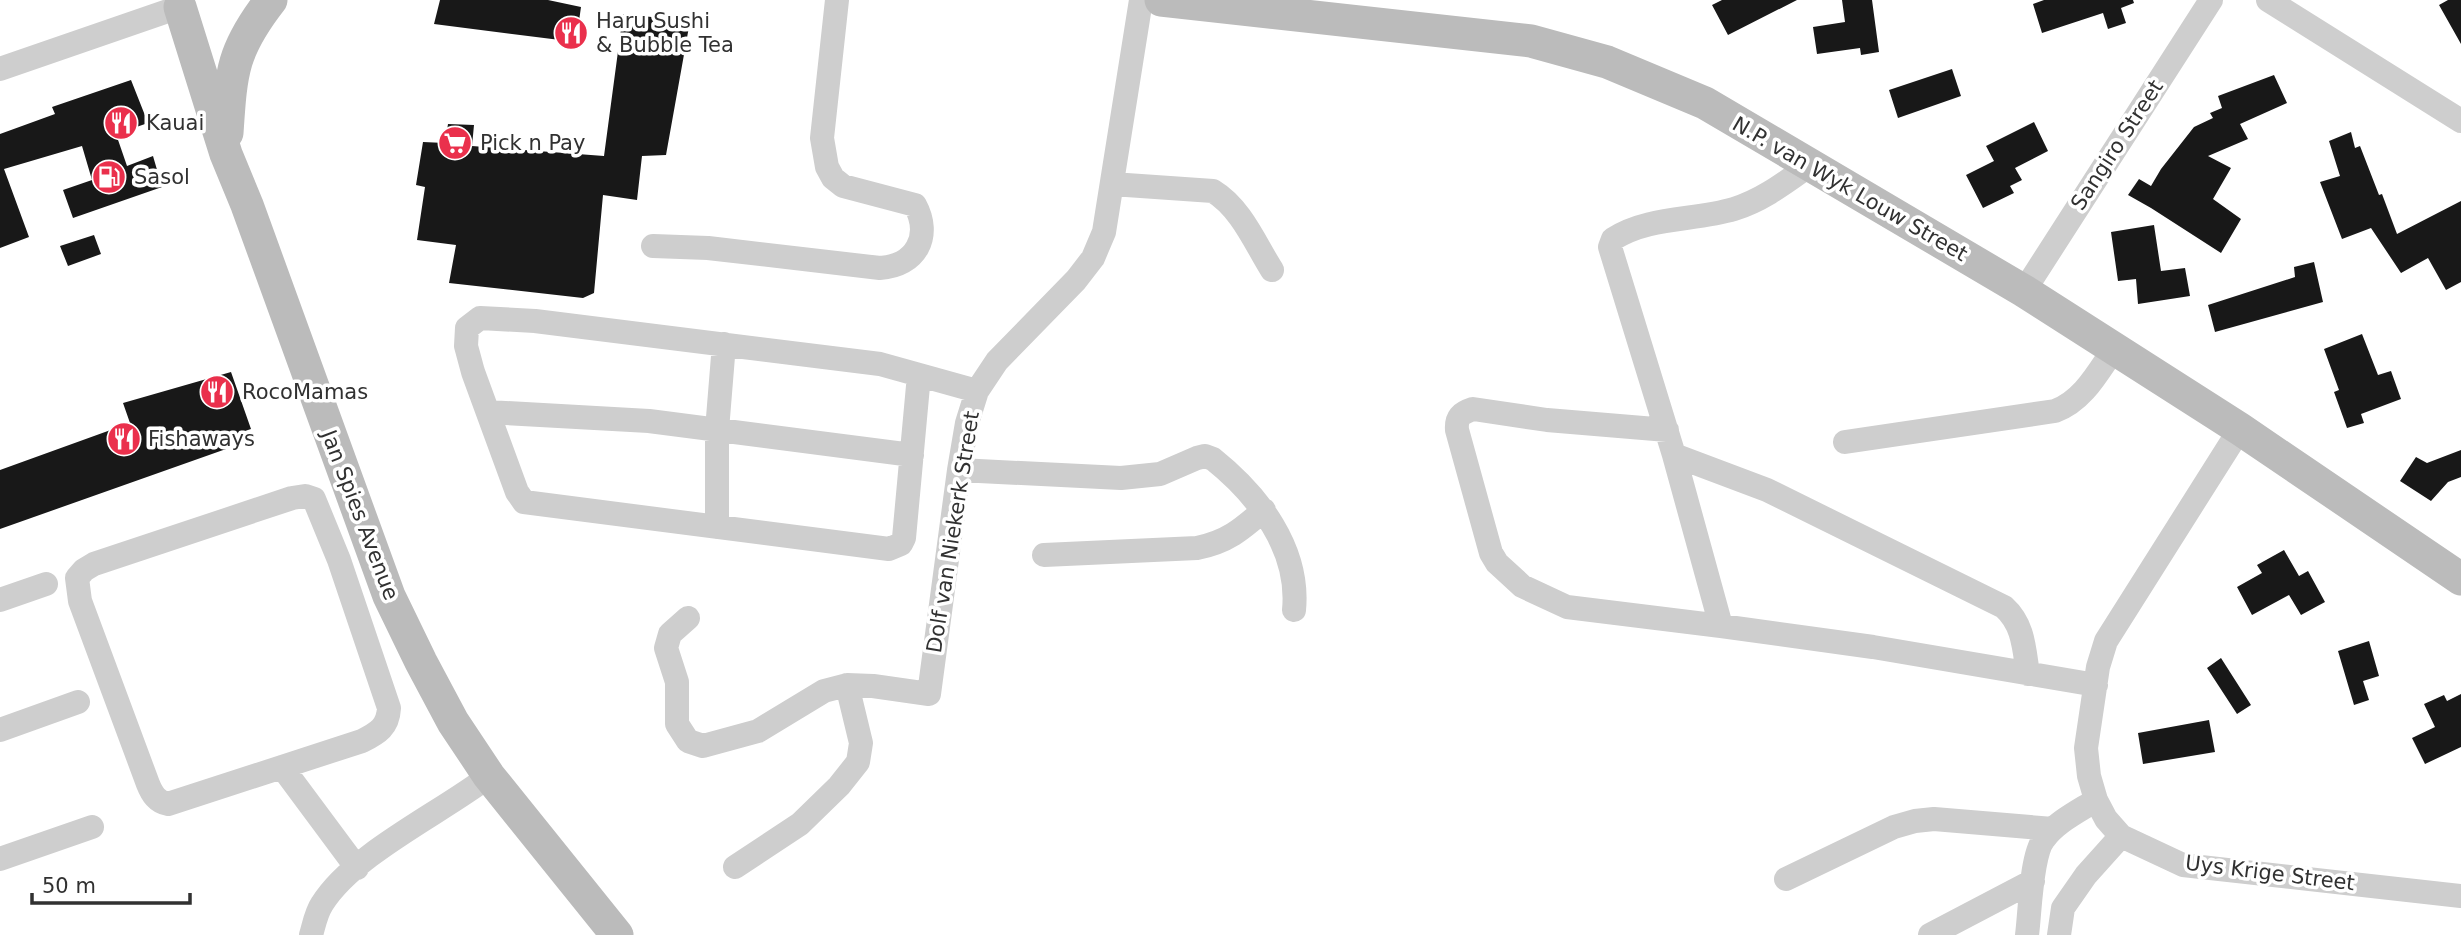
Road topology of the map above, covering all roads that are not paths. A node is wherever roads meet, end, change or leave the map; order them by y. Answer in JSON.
{"nodes":[{"id":1,"x":271,"y":0,"type":"edge"},
{"id":2,"x":837,"y":0,"type":"edge"},
{"id":3,"x":1141,"y":0,"type":"edge"},
{"id":4,"x":1161,"y":0,"type":"edge"},
{"id":5,"x":2211,"y":0,"type":"edge"},
{"id":6,"x":2268,"y":0,"type":"edge"},
{"id":7,"x":183,"y":6,"type":"edge"},
{"id":8,"x":0,"y":69,"type":"edge"},
{"id":9,"x":2461,"y":121,"type":"edge"},
{"id":10,"x":226,"y":154,"type":"junction"},
{"id":11,"x":1810,"y":165,"type":"junction"},
{"id":12,"x":1112,"y":184,"type":"junction"},
{"id":13,"x":653,"y":246,"type":"dead end"},
{"id":14,"x":1272,"y":270,"type":"dead end"},
{"id":15,"x":2024,"y":291,"type":"junction"},
{"id":16,"x":724,"y":344,"type":"junction"},
{"id":17,"x":2114,"y":349,"type":"junction"},
{"id":18,"x":919,"y":374,"type":"junction"},
{"id":19,"x":977,"y":391,"type":"junction"},
{"id":20,"x":488,"y":412,"type":"junction"},
{"id":21,"x":2240,"y":429,"type":"junction"},
{"id":22,"x":717,"y":430,"type":"junction"},
{"id":23,"x":1667,"y":430,"type":"junction"},
{"id":24,"x":1846,"y":442,"type":"dead end"},
{"id":25,"x":912,"y":455,"type":"junction"},
{"id":26,"x":1675,"y":455,"type":"junction"},
{"id":27,"x":959,"y":470,"type":"junction"},
{"id":28,"x":1264,"y":510,"type":"junction"},
{"id":29,"x":717,"y":527,"type":"junction"},
{"id":30,"x":1044,"y":555,"type":"dead end"},
{"id":31,"x":2461,"y":579,"type":"edge"},
{"id":32,"x":46,"y":584,"type":"dead end"},
{"id":33,"x":0,"y":600,"type":"edge"},
{"id":34,"x":1294,"y":610,"type":"dead end"},
{"id":35,"x":688,"y":618,"type":"dead end"},
{"id":36,"x":1721,"y":626,"type":"junction"},
{"id":37,"x":2028,"y":674,"type":"junction"},
{"id":38,"x":848,"y":685,"type":"junction"},
{"id":39,"x":2096,"y":685,"type":"junction"},
{"id":40,"x":78,"y":702,"type":"dead end"},
{"id":41,"x":0,"y":730,"type":"edge"},
{"id":42,"x":282,"y":767,"type":"junction"},
{"id":43,"x":489,"y":776,"type":"junction"},
{"id":44,"x":2095,"y":800,"type":"junction"},
{"id":45,"x":92,"y":827,"type":"dead end"},
{"id":46,"x":2053,"y":830,"type":"junction"},
{"id":47,"x":2121,"y":836,"type":"junction"},
{"id":48,"x":0,"y":859,"type":"edge"},
{"id":49,"x":735,"y":867,"type":"dead end"},
{"id":50,"x":357,"y":868,"type":"junction"},
{"id":51,"x":1786,"y":880,"type":"dead end"},
{"id":52,"x":2033,"y":881,"type":"junction"},
{"id":53,"x":2461,"y":896,"type":"edge"},
{"id":54,"x":311,"y":935,"type":"edge"},
{"id":55,"x":617,"y":935,"type":"edge"},
{"id":56,"x":1930,"y":935,"type":"edge"},
{"id":57,"x":2027,"y":935,"type":"edge"},
{"id":58,"x":2059,"y":935,"type":"edge"}],
"edges":[{"from":1,"to":10,"type":"street"},
{"from":2,"to":13,"type":"street"},
{"from":3,"to":12,"type":"street","name":"Dolf van Niekerk Street"},
{"from":4,"to":11,"type":"street","name":"N.P. van Wyk Louw Street"},
{"from":5,"to":15,"type":"street","name":"Sangiro Street"},
{"from":6,"to":9,"type":"street"},
{"from":7,"to":8,"type":"street"},
{"from":7,"to":10,"type":"street","name":"Jan Spies Avenue"},
{"from":10,"to":43,"type":"street","name":"Jan Spies Avenue"},
{"from":11,"to":15,"type":"street","name":"N.P. van Wyk Louw Street"},
{"from":11,"to":23,"type":"street"},
{"from":12,"to":14,"type":"street"},
{"from":12,"to":19,"type":"street","name":"Dolf van Niekerk Street"},
{"from":15,"to":17,"type":"street","name":"N.P. van Wyk Louw Street"},
{"from":16,"to":18,"type":"street"},
{"from":16,"to":20,"type":"street"},
{"from":16,"to":22,"type":"street"},
{"from":17,"to":21,"type":"street","name":"N.P. van Wyk Louw Street"},
{"from":17,"to":24,"type":"street"},
{"from":18,"to":19,"type":"street"},
{"from":18,"to":25,"type":"street"},
{"from":19,"to":27,"type":"street","name":"Dolf van Niekerk Street"},
{"from":20,"to":22,"type":"street"},
{"from":20,"to":29,"type":"street"},
{"from":21,"to":31,"type":"street","name":"N.P. van Wyk Louw Street"},
{"from":21,"to":39,"type":"street","name":"Uys Krige Street"},
{"from":22,"to":25,"type":"street"},
{"from":22,"to":29,"type":"street"},
{"from":23,"to":26,"type":"street"},
{"from":23,"to":36,"type":"street"},
{"from":25,"to":29,"type":"street"},
{"from":26,"to":36,"type":"street"},
{"from":26,"to":37,"type":"street"},
{"from":27,"to":28,"type":"street"},
{"from":27,"to":38,"type":"street","name":"Dolf van Niekerk Street"},
{"from":28,"to":30,"type":"street"},
{"from":28,"to":34,"type":"street"},
{"from":32,"to":33,"type":"street"},
{"from":35,"to":38,"type":"street"},
{"from":36,"to":37,"type":"street"},
{"from":37,"to":39,"type":"street"},
{"from":38,"to":49,"type":"street"},
{"from":39,"to":44,"type":"street","name":"Uys Krige Street"},
{"from":40,"to":41,"type":"street"},
{"from":42,"to":42,"type":"street"},
{"from":42,"to":50,"type":"street"},
{"from":43,"to":50,"type":"street"},
{"from":43,"to":55,"type":"street","name":"Jan Spies Avenue"},
{"from":44,"to":46,"type":"street"},
{"from":44,"to":47,"type":"street","name":"Uys Krige Street"},
{"from":45,"to":48,"type":"street"},
{"from":46,"to":51,"type":"street"},
{"from":46,"to":52,"type":"street"},
{"from":47,"to":53,"type":"street","name":"Uys Krige Street"},
{"from":47,"to":58,"type":"street"},
{"from":50,"to":54,"type":"street"},
{"from":52,"to":56,"type":"street"},
{"from":52,"to":57,"type":"street"}]}
